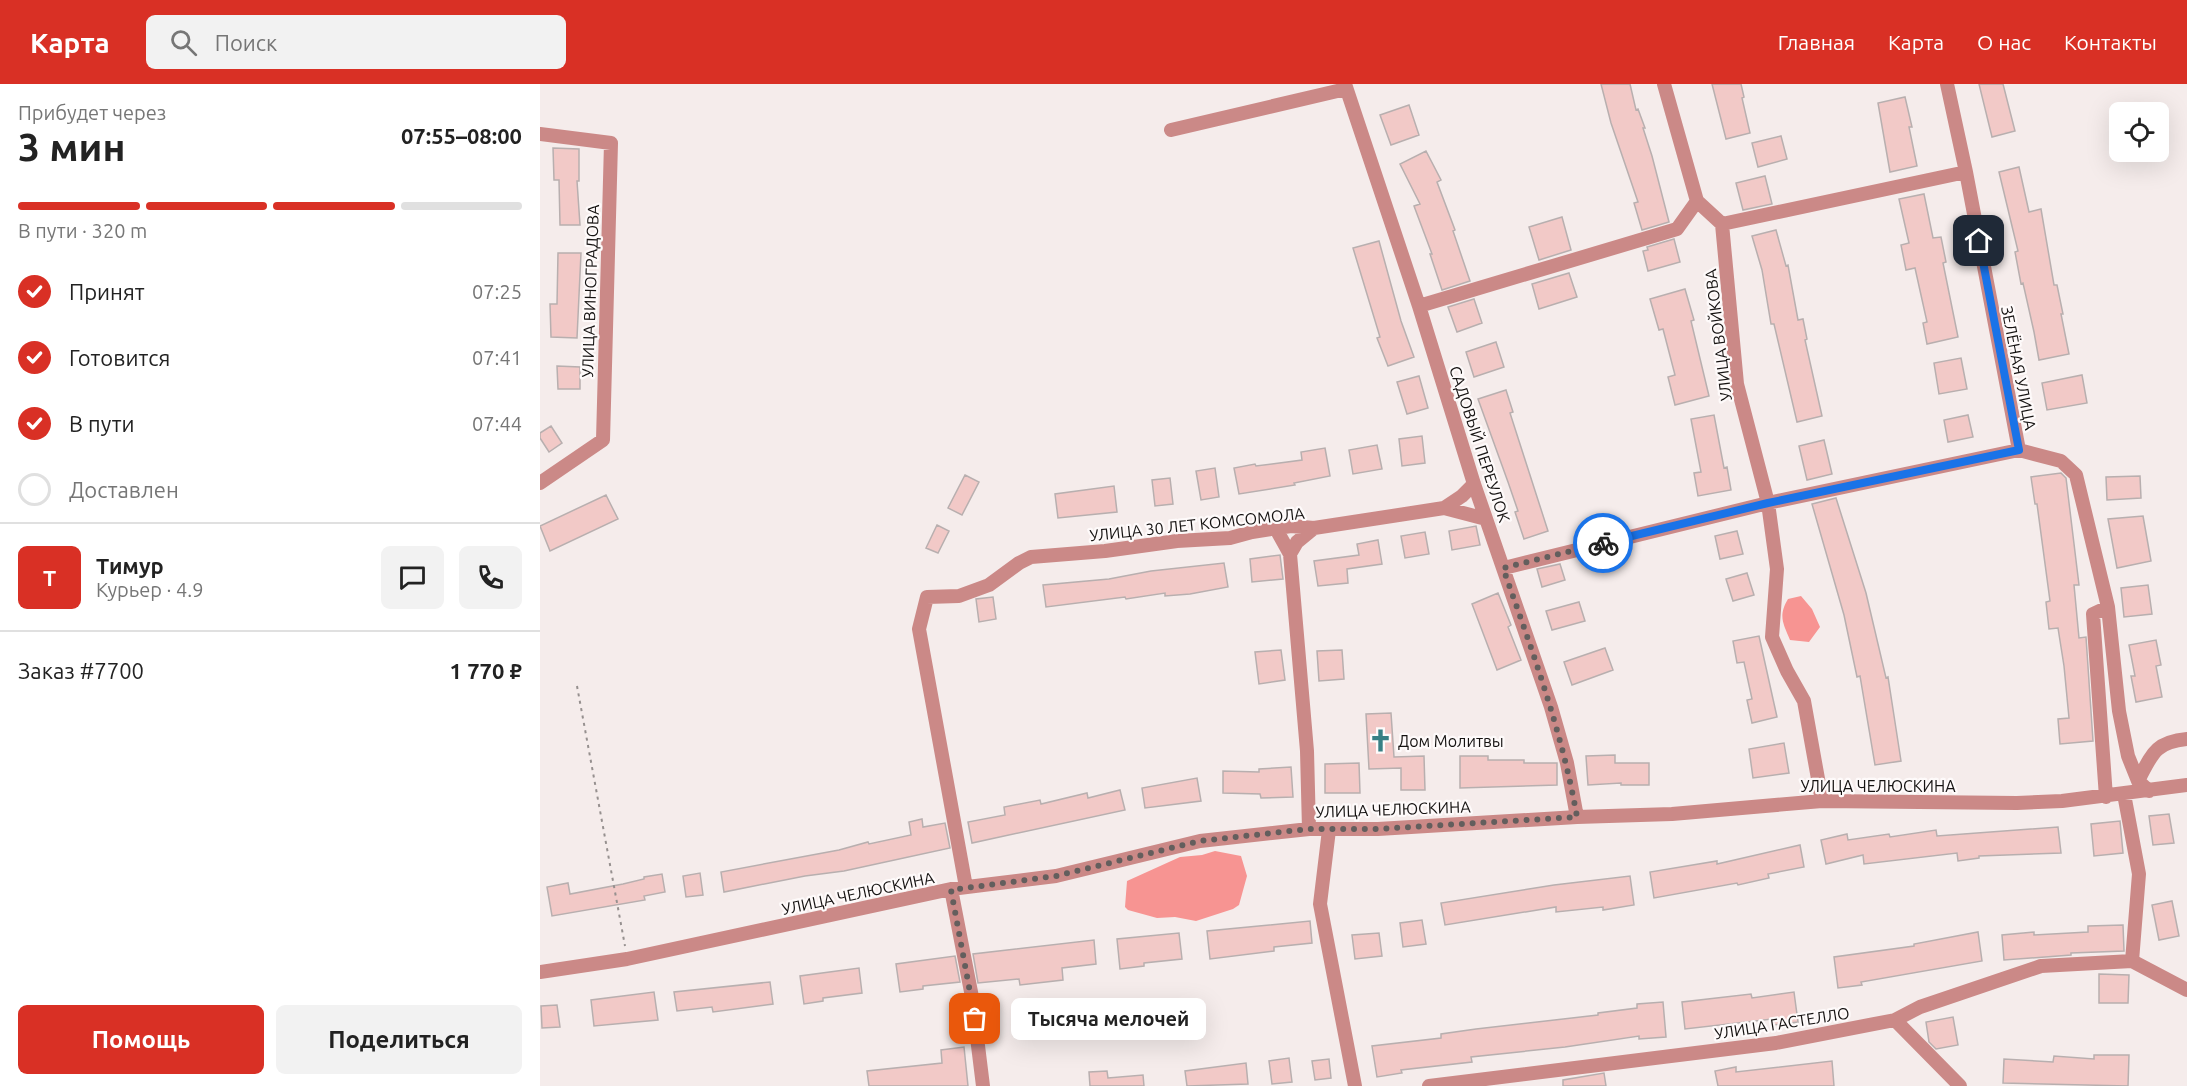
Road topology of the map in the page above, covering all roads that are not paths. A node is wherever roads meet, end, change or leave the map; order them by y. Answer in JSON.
{"nodes":[{"id":1,"x":1664,"y":84,"type":"edge"},
{"id":2,"x":1947,"y":84,"type":"edge"},
{"id":3,"x":1346,"y":87,"type":"edge"},
{"id":4,"x":1171,"y":130,"type":"dead end"},
{"id":5,"x":540,"y":135,"type":"edge"},
{"id":6,"x":1966,"y":172,"type":"junction"},
{"id":7,"x":1697,"y":201,"type":"junction"},
{"id":8,"x":1722,"y":224,"type":"junction"},
{"id":9,"x":1419,"y":306,"type":"junction"},
{"id":10,"x":2019,"y":450,"type":"junction"},
{"id":11,"x":540,"y":483,"type":"edge"},
{"id":12,"x":1474,"y":484,"type":"junction"},
{"id":13,"x":1768,"y":503,"type":"junction"},
{"id":14,"x":1444,"y":508,"type":"junction"},
{"id":15,"x":1486,"y":519,"type":"junction"},
{"id":16,"x":1314,"y":528,"type":"junction"},
{"id":17,"x":1276,"y":529,"type":"junction"},
{"id":18,"x":1290,"y":554,"type":"junction"},
{"id":19,"x":1503,"y":568,"type":"junction"},
{"id":20,"x":2108,"y":607,"type":"junction"},
{"id":21,"x":2187,"y":739,"type":"edge"},
{"id":22,"x":2138,"y":781,"type":"junction"},
{"id":23,"x":2187,"y":785,"type":"edge"},
{"id":24,"x":2150,"y":791,"type":"junction"},
{"id":25,"x":2124,"y":794,"type":"junction"},
{"id":26,"x":2106,"y":797,"type":"junction"},
{"id":27,"x":1822,"y":801,"type":"junction"},
{"id":28,"x":1577,"y":817,"type":"junction"},
{"id":29,"x":1309,"y":829,"type":"junction"},
{"id":30,"x":1329,"y":830,"type":"junction"},
{"id":31,"x":966,"y":887,"type":"junction"},
{"id":32,"x":951,"y":890,"type":"junction"},
{"id":33,"x":2132,"y":961,"type":"junction"},
{"id":34,"x":540,"y":972,"type":"edge"},
{"id":35,"x":2187,"y":990,"type":"edge"},
{"id":36,"x":1895,"y":1020,"type":"junction"},
{"id":37,"x":983,"y":1086,"type":"edge"},
{"id":38,"x":1355,"y":1086,"type":"edge"},
{"id":39,"x":1429,"y":1086,"type":"edge"},
{"id":40,"x":1960,"y":1086,"type":"edge"}],
"edges":[{"from":1,"to":7,"type":"street"},
{"from":2,"to":6,"type":"street","name":"ЗЕЛЁНАЯ УЛИЦА"},
{"from":3,"to":4,"type":"street"},
{"from":3,"to":9,"type":"street","name":"САДОВЫЙ ПЕРЕУЛОК"},
{"from":5,"to":11,"type":"street","name":"УЛИЦА ВИНОГРАДОВА"},
{"from":6,"to":8,"type":"street"},
{"from":6,"to":10,"type":"street","name":"ЗЕЛЁНАЯ УЛИЦА"},
{"from":7,"to":8,"type":"street"},
{"from":7,"to":9,"type":"street"},
{"from":8,"to":13,"type":"street","name":"УЛИЦА ВОЙКОВА"},
{"from":9,"to":12,"type":"street","name":"САДОВЫЙ ПЕРЕУЛОК"},
{"from":10,"to":13,"type":"street"},
{"from":10,"to":20,"type":"street","name":"ЗЕЛЁНАЯ УЛИЦА"},
{"from":12,"to":14,"type":"street","name":"УЛИЦА 30 ЛЕТ КОМСОМОЛА"},
{"from":12,"to":15,"type":"street","name":"САДОВЫЙ ПЕРЕУЛОК"},
{"from":13,"to":19,"type":"street"},
{"from":13,"to":27,"type":"street","name":"УЛИЦА ВОЙКОВА"},
{"from":14,"to":15,"type":"street","name":"УЛИЦА 30 ЛЕТ КОМСОМОЛА"},
{"from":14,"to":16,"type":"street","name":"УЛИЦА 30 ЛЕТ КОМСОМОЛА"},
{"from":15,"to":19,"type":"street","name":"САДОВЫЙ ПЕРЕУЛОК"},
{"from":16,"to":17,"type":"street","name":"УЛИЦА 30 ЛЕТ КОМСОМОЛА"},
{"from":16,"to":18,"type":"street"},
{"from":17,"to":18,"type":"street"},
{"from":17,"to":31,"type":"street","name":"УЛИЦА 30 ЛЕТ КОМСОМОЛА"},
{"from":18,"to":29,"type":"street"},
{"from":19,"to":28,"type":"street","name":"САДОВЫЙ ПЕРЕУЛОК"},
{"from":20,"to":22,"type":"street","name":"ЗЕЛЁНАЯ УЛИЦА"},
{"from":20,"to":26,"type":"street"},
{"from":21,"to":22,"type":"street"},
{"from":22,"to":24,"type":"street","name":"ЗЕЛЁНАЯ УЛИЦА"},
{"from":23,"to":24,"type":"street","name":"УЛИЦА ЧЕЛЮСКИНА"},
{"from":24,"to":25,"type":"street","name":"УЛИЦА ЧЕЛЮСКИНА"},
{"from":25,"to":26,"type":"street","name":"УЛИЦА ЧЕЛЮСКИНА"},
{"from":25,"to":33,"type":"street"},
{"from":26,"to":27,"type":"street","name":"УЛИЦА ЧЕЛЮСКИНА"},
{"from":27,"to":28,"type":"street","name":"УЛИЦА ЧЕЛЮСКИНА"},
{"from":28,"to":30,"type":"street","name":"УЛИЦА ЧЕЛЮСКИНА"},
{"from":29,"to":30,"type":"street","name":"УЛИЦА ЧЕЛЮСКИНА"},
{"from":29,"to":31,"type":"street","name":"УЛИЦА ЧЕЛЮСКИНА"},
{"from":30,"to":38,"type":"street"},
{"from":31,"to":32,"type":"street","name":"УЛИЦА ЧЕЛЮСКИНА"},
{"from":32,"to":34,"type":"street","name":"УЛИЦА ЧЕЛЮСКИНА"},
{"from":32,"to":37,"type":"street"},
{"from":33,"to":35,"type":"street"},
{"from":33,"to":36,"type":"street","name":"УЛИЦА ГАСТЕЛЛО"},
{"from":36,"to":39,"type":"street","name":"УЛИЦА ГАСТЕЛЛО"},
{"from":36,"to":40,"type":"street"}]}
